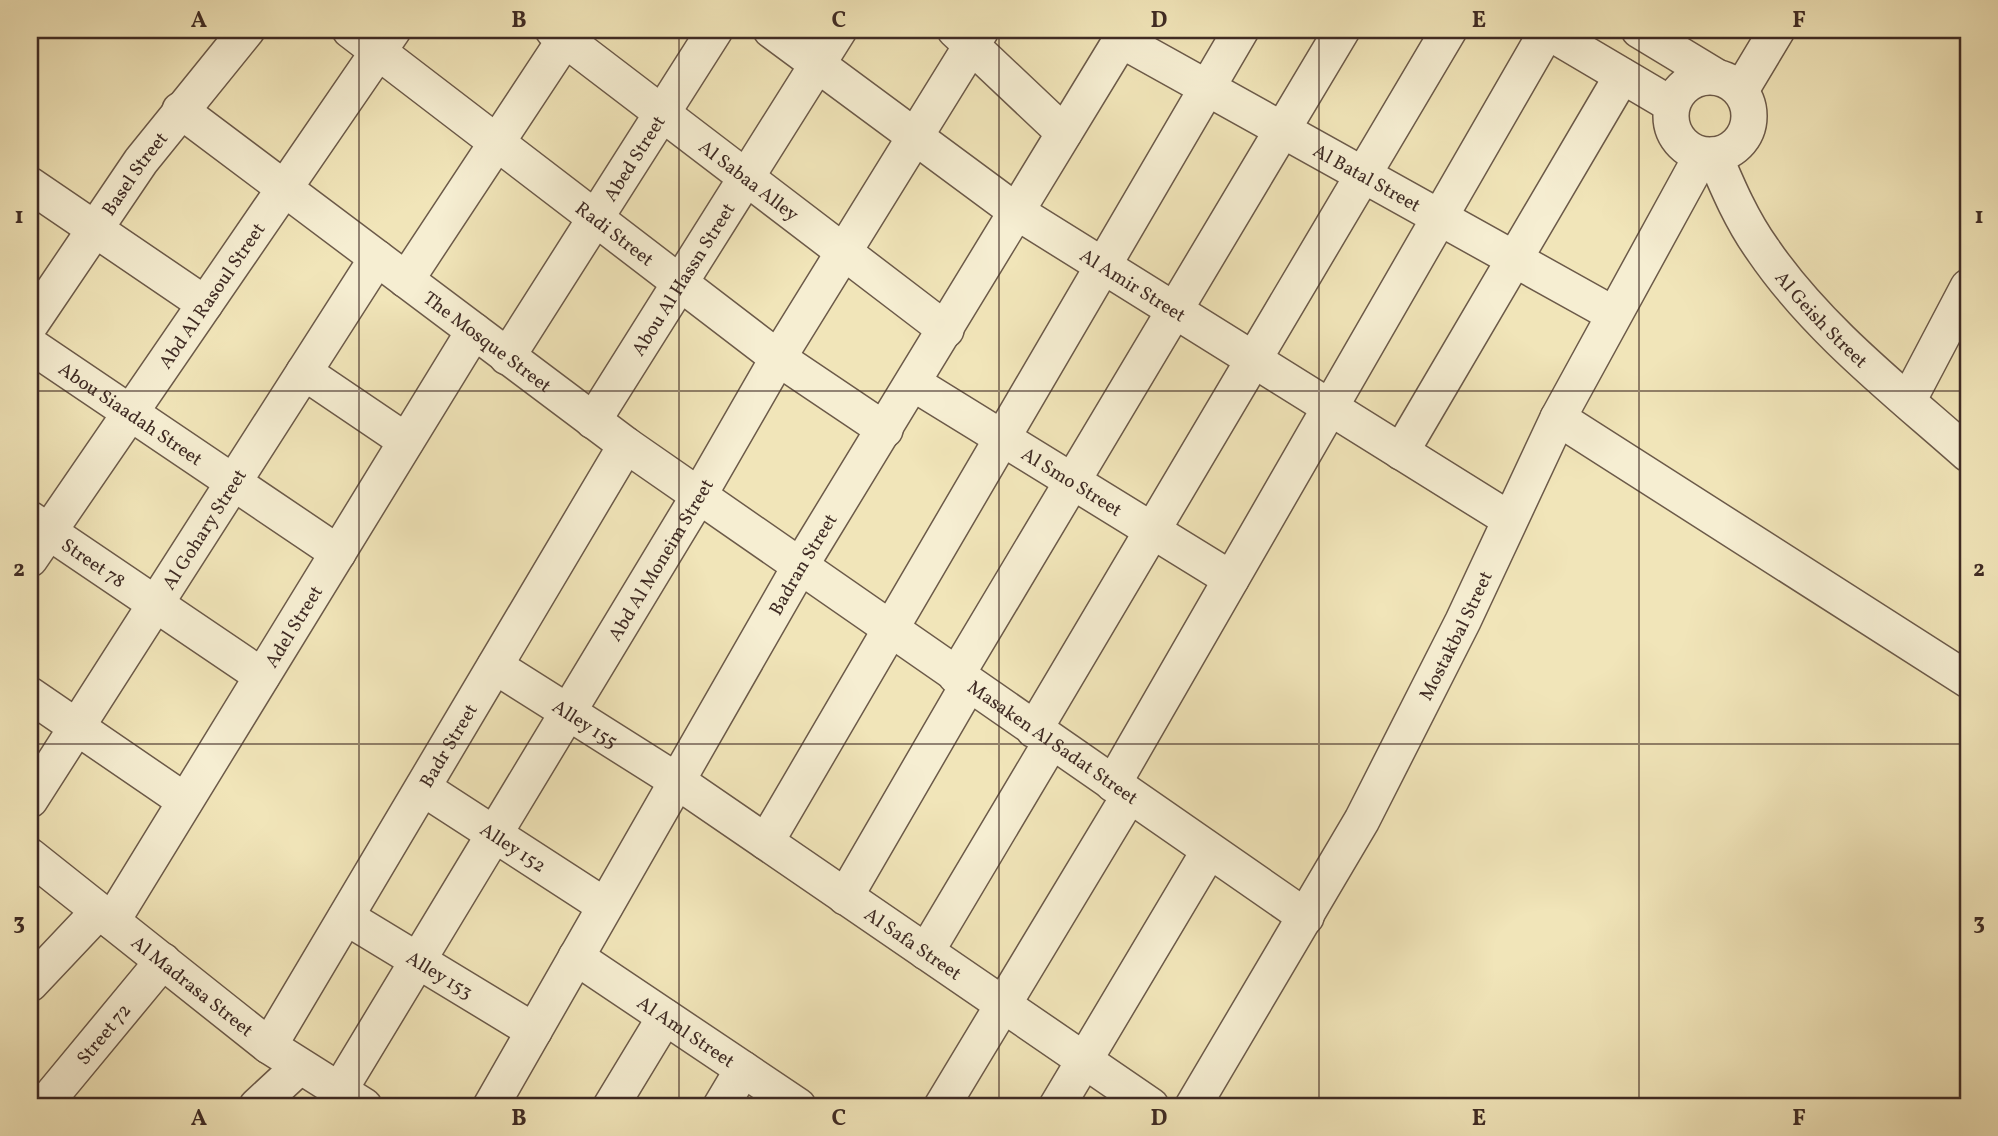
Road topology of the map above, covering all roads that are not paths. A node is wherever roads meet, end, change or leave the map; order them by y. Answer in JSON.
{"nodes":[{"id":1,"x":247,"y":30,"type":"edge"},
{"id":2,"x":350,"y":30,"type":"edge"},
{"id":3,"x":715,"y":30,"type":"edge"},
{"id":4,"x":771,"y":30,"type":"edge"},
{"id":5,"x":839,"y":30,"type":"edge"},
{"id":6,"x":1241,"y":30,"type":"edge"},
{"id":7,"x":1342,"y":30,"type":"edge"},
{"id":8,"x":1449,"y":30,"type":"edge"},
{"id":9,"x":1546,"y":30,"type":"edge"},
{"id":10,"x":1777,"y":30,"type":"edge"},
{"id":11,"x":1648,"y":32,"type":"edge"},
{"id":12,"x":563,"y":33,"type":"edge"},
{"id":13,"x":969,"y":35,"type":"edge"},
{"id":14,"x":1124,"y":35,"type":"edge"},
{"id":15,"x":386,"y":41,"type":"edge"},
{"id":16,"x":816,"y":65,"type":"junction"},
{"id":17,"x":1622,"y":76,"type":"junction"},
{"id":18,"x":1728,"y":83,"type":"junction"},
{"id":19,"x":1207,"y":88,"type":"junction"},
{"id":20,"x":1672,"y":105,"type":"junction"},
{"id":21,"x":180,"y":110,"type":"junction"},
{"id":22,"x":662,"y":113,"type":"junction"},
{"id":23,"x":1282,"y":130,"type":"junction"},
{"id":24,"x":1064,"y":134,"type":"junction"},
{"id":25,"x":915,"y":137,"type":"junction"},
{"id":26,"x":497,"y":142,"type":"junction"},
{"id":27,"x":1708,"y":155,"type":"junction"},
{"id":28,"x":1363,"y":175,"type":"junction"},
{"id":29,"x":746,"y":177,"type":"junction"},
{"id":30,"x":30,"y":185,"type":"edge"},
{"id":31,"x":285,"y":188,"type":"junction"},
{"id":32,"x":1017,"y":212,"type":"junction"},
{"id":33,"x":1439,"y":217,"type":"junction"},
{"id":34,"x":595,"y":218,"type":"junction"},
{"id":35,"x":95,"y":227,"type":"junction"},
{"id":36,"x":844,"y":252,"type":"junction"},
{"id":37,"x":377,"y":258,"type":"junction"},
{"id":38,"x":1514,"y":260,"type":"junction"},
{"id":39,"x":1102,"y":266,"type":"junction"},
{"id":40,"x":406,"y":280,"type":"junction"},
{"id":41,"x":680,"y":283,"type":"junction"},
{"id":42,"x":1968,"y":286,"type":"edge"},
{"id":43,"x":205,"y":304,"type":"junction"},
{"id":44,"x":1174,"y":310,"type":"junction"},
{"id":45,"x":1613,"y":314,"type":"junction"},
{"id":46,"x":30,"y":325,"type":"edge"},
{"id":47,"x":946,"y":330,"type":"junction"},
{"id":48,"x":474,"y":331,"type":"junction"},
{"id":49,"x":30,"y":345,"type":"edge"},
{"id":50,"x":507,"y":357,"type":"junction"},
{"id":51,"x":778,"y":358,"type":"junction"},
{"id":52,"x":1253,"y":359,"type":"junction"},
{"id":53,"x":304,"y":372,"type":"junction"},
{"id":54,"x":913,"y":383,"type":"junction"},
{"id":55,"x":1908,"y":401,"type":"junction"},
{"id":56,"x":1330,"y":407,"type":"junction"},
{"id":57,"x":130,"y":413,"type":"junction"},
{"id":58,"x":1558,"y":418,"type":"junction"},
{"id":59,"x":593,"y":421,"type":"junction"},
{"id":60,"x":885,"y":430,"type":"junction"},
{"id":61,"x":1002,"y":438,"type":"junction"},
{"id":62,"x":406,"y":441,"type":"junction"},
{"id":63,"x":626,"y":445,"type":"junction"},
{"id":64,"x":1401,"y":452,"type":"junction"},
{"id":65,"x":1968,"y":454,"type":"edge"},
{"id":66,"x":1072,"y":481,"type":"junction"},
{"id":67,"x":233,"y":482,"type":"junction"},
{"id":68,"x":698,"y":497,"type":"junction"},
{"id":69,"x":1509,"y":519,"type":"junction"},
{"id":70,"x":1152,"y":531,"type":"junction"},
{"id":71,"x":36,"y":536,"type":"edge"},
{"id":72,"x":338,"y":553,"type":"junction"},
{"id":73,"x":799,"y":568,"type":"junction"},
{"id":74,"x":1231,"y":579,"type":"junction"},
{"id":75,"x":155,"y":604,"type":"junction"},
{"id":76,"x":889,"y":631,"type":"junction"},
{"id":77,"x":495,"y":666,"type":"junction"},
{"id":78,"x":262,"y":676,"type":"junction"},
{"id":79,"x":962,"y":680,"type":"junction"},
{"id":80,"x":1968,"y":680,"type":"edge"},
{"id":81,"x":30,"y":695,"type":"edge"},
{"id":82,"x":568,"y":713,"type":"junction"},
{"id":83,"x":77,"y":727,"type":"junction"},
{"id":84,"x":1042,"y":736,"type":"junction"},
{"id":85,"x":677,"y":781,"type":"junction"},
{"id":86,"x":423,"y":788,"type":"junction"},
{"id":87,"x":1121,"y":790,"type":"junction"},
{"id":88,"x":30,"y":800,"type":"edge"},
{"id":89,"x":186,"y":802,"type":"junction"},
{"id":90,"x":494,"y":835,"type":"junction"},
{"id":91,"x":766,"y":842,"type":"junction"},
{"id":92,"x":1209,"y":850,"type":"junction"},
{"id":93,"x":30,"y":856,"type":"edge"},
{"id":94,"x":845,"y":897,"type":"junction"},
{"id":95,"x":605,"y":906,"type":"junction"},
{"id":96,"x":106,"y":916,"type":"junction"},
{"id":97,"x":346,"y":917,"type":"junction"},
{"id":98,"x":1306,"y":917,"type":"junction"},
{"id":99,"x":926,"y":952,"type":"junction"},
{"id":100,"x":576,"y":957,"type":"junction"},
{"id":101,"x":163,"y":961,"type":"junction"},
{"id":102,"x":418,"y":961,"type":"junction"},
{"id":103,"x":30,"y":984,"type":"edge"},
{"id":104,"x":1003,"y":1005,"type":"junction"},
{"id":105,"x":665,"y":1017,"type":"junction"},
{"id":106,"x":534,"y":1031,"type":"junction"},
{"id":107,"x":269,"y":1046,"type":"junction"},
{"id":108,"x":1084,"y":1060,"type":"junction"},
{"id":109,"x":299,"y":1067,"type":"junction"},
{"id":110,"x":743,"y":1069,"type":"junction"},
{"id":111,"x":352,"y":1098,"type":"edge"},
{"id":112,"x":43,"y":1106,"type":"edge"},
{"id":113,"x":257,"y":1106,"type":"edge"},
{"id":114,"x":491,"y":1106,"type":"edge"},
{"id":115,"x":611,"y":1106,"type":"edge"},
{"id":116,"x":722,"y":1106,"type":"edge"},
{"id":117,"x":798,"y":1106,"type":"edge"},
{"id":118,"x":942,"y":1106,"type":"edge"},
{"id":119,"x":1057,"y":1106,"type":"edge"},
{"id":120,"x":1151,"y":1106,"type":"edge"},
{"id":121,"x":1193,"y":1106,"type":"edge"}],
"edges":[{"from":1,"to":21,"type":"street","name":"Basel Street"},
{"from":2,"to":15,"type":"street","name":"Radi Street"},
{"from":3,"to":22,"type":"street","name":"Abed Street"},
{"from":4,"to":16,"type":"street","name":"Al Amir Street"},
{"from":5,"to":16,"type":"street","name":"Abou Al Hassn Street"},
{"from":6,"to":19,"type":"street"},
{"from":7,"to":23,"type":"street"},
{"from":8,"to":28,"type":"street"},
{"from":9,"to":17,"type":"street"},
{"from":9,"to":33,"type":"street"},
{"from":10,"to":18,"type":"street"},
{"from":11,"to":18,"type":"street"},
{"from":12,"to":22,"type":"street","name":"Al Sabaa Alley"},
{"from":12,"to":26,"type":"street"},
{"from":13,"to":24,"type":"street"},
{"from":13,"to":25,"type":"street","name":"Abd Al Moneim Street"},
{"from":14,"to":19,"type":"street","name":"Al Batal Street"},
{"from":14,"to":24,"type":"street","name":"Badran Street"},
{"from":15,"to":26,"type":"street","name":"Radi Street"},
{"from":15,"to":31,"type":"street","name":"Abd Al Rasoul Street"},
{"from":16,"to":25,"type":"street","name":"Al Amir Street"},
{"from":16,"to":29,"type":"street","name":"Abou Al Hassn Street"},
{"from":17,"to":20,"type":"street"},
{"from":17,"to":38,"type":"street"},
{"from":18,"to":20,"type":"street"},
{"from":18,"to":27,"type":"street"},
{"from":19,"to":23,"type":"street","name":"Al Batal Street"},
{"from":19,"to":39,"type":"street"},
{"from":20,"to":27,"type":"street"},
{"from":21,"to":31,"type":"street","name":"The Mosque Street"},
{"from":21,"to":35,"type":"street","name":"Basel Street"},
{"from":22,"to":29,"type":"street","name":"Al Sabaa Alley"},
{"from":22,"to":34,"type":"street","name":"Abed Street"},
{"from":23,"to":28,"type":"street","name":"Al Batal Street"},
{"from":23,"to":44,"type":"street"},
{"from":24,"to":32,"type":"street","name":"Badran Street"},
{"from":25,"to":32,"type":"street","name":"Al Amir Street"},
{"from":25,"to":36,"type":"street","name":"Abd Al Moneim Street"},
{"from":26,"to":34,"type":"street","name":"Radi Street"},
{"from":26,"to":40,"type":"street"},
{"from":27,"to":45,"type":"street","name":"Mostakbal Street"},
{"from":27,"to":55,"type":"street","name":"Al Geish Street"},
{"from":28,"to":33,"type":"street","name":"Al Batal Street"},
{"from":28,"to":52,"type":"street"},
{"from":29,"to":36,"type":"street","name":"Al Sabaa Alley"},
{"from":29,"to":41,"type":"street","name":"Abou Al Hassn Street"},
{"from":30,"to":35,"type":"street"},
{"from":31,"to":37,"type":"street","name":"The Mosque Street"},
{"from":31,"to":43,"type":"street","name":"Abd Al Rasoul Street"},
{"from":32,"to":39,"type":"street","name":"Al Amir Street"},
{"from":32,"to":47,"type":"street","name":"Badran Street"},
{"from":33,"to":38,"type":"street","name":"Al Batal Street"},
{"from":33,"to":56,"type":"street"},
{"from":34,"to":41,"type":"street","name":"Radi Street"},
{"from":34,"to":50,"type":"street","name":"Abed Street"},
{"from":35,"to":43,"type":"street"},
{"from":35,"to":46,"type":"street","name":"Basel Street"},
{"from":36,"to":47,"type":"street","name":"Al Sabaa Alley"},
{"from":36,"to":51,"type":"street","name":"Abd Al Moneim Street"},
{"from":37,"to":40,"type":"street","name":"The Mosque Street"},
{"from":37,"to":53,"type":"street","name":"Al Gohary Street"},
{"from":38,"to":45,"type":"street","name":"Al Batal Street"},
{"from":38,"to":64,"type":"street"},
{"from":39,"to":44,"type":"street","name":"Al Amir Street"},
{"from":39,"to":61,"type":"street"},
{"from":40,"to":48,"type":"street","name":"The Mosque Street"},
{"from":41,"to":51,"type":"street","name":"Radi Street"},
{"from":41,"to":59,"type":"street","name":"Abou Al Hassn Street"},
{"from":42,"to":55,"type":"street"},
{"from":43,"to":57,"type":"street","name":"Abd Al Rasoul Street"},
{"from":44,"to":52,"type":"street","name":"Al Amir Street"},
{"from":44,"to":66,"type":"street"},
{"from":45,"to":58,"type":"street","name":"Mostakbal Street"},
{"from":47,"to":54,"type":"street","name":"Badran Street"},
{"from":48,"to":50,"type":"street","name":"The Mosque Street"},
{"from":48,"to":62,"type":"street","name":"Adel Street"},
{"from":49,"to":57,"type":"street","name":"Abou Siaadah Street"},
{"from":50,"to":59,"type":"street","name":"The Mosque Street"},
{"from":51,"to":60,"type":"street","name":"Radi Street"},
{"from":51,"to":68,"type":"street","name":"Abd Al Moneim Street"},
{"from":52,"to":56,"type":"street","name":"Al Amir Street"},
{"from":52,"to":70,"type":"street"},
{"from":53,"to":62,"type":"street"},
{"from":53,"to":67,"type":"street","name":"Al Gohary Street"},
{"from":54,"to":60,"type":"street","name":"Badran Street"},
{"from":54,"to":61,"type":"street","name":"Al Smo Street"},
{"from":55,"to":65,"type":"street","name":"Al Geish Street"},
{"from":56,"to":64,"type":"street","name":"Al Amir Street"},
{"from":56,"to":74,"type":"street"},
{"from":57,"to":67,"type":"street","name":"Abou Siaadah Street"},
{"from":57,"to":71,"type":"street","name":"Abd Al Rasoul Street"},
{"from":58,"to":69,"type":"street","name":"Mostakbal Street"},
{"from":58,"to":80,"type":"street"},
{"from":59,"to":63,"type":"street","name":"The Mosque Street"},
{"from":60,"to":73,"type":"street","name":"Badran Street"},
{"from":61,"to":66,"type":"street","name":"Al Smo Street"},
{"from":61,"to":76,"type":"street"},
{"from":62,"to":72,"type":"street","name":"Adel Street"},
{"from":63,"to":68,"type":"street","name":"The Mosque Street"},
{"from":63,"to":77,"type":"street","name":"Badr Street"},
{"from":64,"to":69,"type":"street","name":"Al Amir Street"},
{"from":66,"to":70,"type":"street","name":"Al Smo Street"},
{"from":66,"to":79,"type":"street"},
{"from":67,"to":72,"type":"street","name":"Abou Siaadah Street"},
{"from":67,"to":75,"type":"street","name":"Al Gohary Street"},
{"from":68,"to":73,"type":"street","name":"The Mosque Street"},
{"from":68,"to":82,"type":"street","name":"Abd Al Moneim Street"},
{"from":69,"to":98,"type":"street","name":"Mostakbal Street"},
{"from":70,"to":74,"type":"street","name":"Al Smo Street"},
{"from":70,"to":84,"type":"street"},
{"from":71,"to":75,"type":"street","name":"Street 78"},
{"from":72,"to":78,"type":"street","name":"Adel Street"},
{"from":73,"to":76,"type":"street","name":"Masaken Al Sadat Street"},
{"from":73,"to":85,"type":"street","name":"Badran Street"},
{"from":74,"to":87,"type":"street"},
{"from":75,"to":78,"type":"street","name":"Street 78"},
{"from":75,"to":83,"type":"street","name":"Al Gohary Street"},
{"from":76,"to":79,"type":"street","name":"Masaken Al Sadat Street"},
{"from":76,"to":91,"type":"street"},
{"from":77,"to":82,"type":"street","name":"Alley 155"},
{"from":77,"to":86,"type":"street","name":"Badr Street"},
{"from":78,"to":89,"type":"street","name":"Adel Street"},
{"from":79,"to":84,"type":"street","name":"Masaken Al Sadat Street"},
{"from":79,"to":94,"type":"street"},
{"from":81,"to":83,"type":"street"},
{"from":82,"to":85,"type":"street","name":"Alley 155"},
{"from":82,"to":90,"type":"street","name":"Abd Al Moneim Street"},
{"from":83,"to":88,"type":"street","name":"Al Gohary Street"},
{"from":83,"to":89,"type":"street"},
{"from":84,"to":87,"type":"street","name":"Masaken Al Sadat Street"},
{"from":84,"to":99,"type":"street"},
{"from":85,"to":91,"type":"street","name":"Al Safa Street"},
{"from":85,"to":95,"type":"street","name":"Badran Street"},
{"from":86,"to":90,"type":"street","name":"Alley 152"},
{"from":86,"to":97,"type":"street","name":"Badr Street"},
{"from":87,"to":92,"type":"street","name":"Masaken Al Sadat Street"},
{"from":87,"to":104,"type":"street"},
{"from":89,"to":96,"type":"street","name":"Adel Street"},
{"from":90,"to":95,"type":"street","name":"Alley 152"},
{"from":90,"to":102,"type":"street","name":"Abd Al Moneim Street"},
{"from":91,"to":94,"type":"street","name":"Al Safa Street"},
{"from":92,"to":98,"type":"street","name":"Masaken Al Sadat Street"},
{"from":92,"to":108,"type":"street"},
{"from":93,"to":96,"type":"street","name":"Al Madrasa Street"},
{"from":94,"to":99,"type":"street","name":"Al Safa Street"},
{"from":95,"to":100,"type":"street","name":"Badran Street"},
{"from":96,"to":101,"type":"street","name":"Al Madrasa Street"},
{"from":96,"to":103,"type":"street","name":"Adel Street"},
{"from":97,"to":102,"type":"street","name":"Alley 153"},
{"from":97,"to":107,"type":"street","name":"Badr Street"},
{"from":98,"to":121,"type":"street","name":"Mostakbal Street"},
{"from":99,"to":104,"type":"street","name":"Al Safa Street"},
{"from":100,"to":105,"type":"street","name":"Al Aml Street"},
{"from":100,"to":106,"type":"street","name":"Badran Street"},
{"from":101,"to":107,"type":"street","name":"Al Madrasa Street"},
{"from":101,"to":112,"type":"street","name":"Street 72"},
{"from":102,"to":106,"type":"street","name":"Alley 153"},
{"from":102,"to":111,"type":"street","name":"Abd Al Moneim Street"},
{"from":104,"to":108,"type":"street","name":"Al Safa Street"},
{"from":104,"to":118,"type":"street"},
{"from":105,"to":110,"type":"street","name":"Al Aml Street"},
{"from":105,"to":115,"type":"street"},
{"from":106,"to":114,"type":"street","name":"Badran Street"},
{"from":107,"to":109,"type":"street","name":"Al Madrasa Street"},
{"from":108,"to":119,"type":"street"},
{"from":108,"to":120,"type":"street","name":"Al Safa Street"},
{"from":109,"to":111,"type":"street","name":"Al Madrasa Street"},
{"from":109,"to":113,"type":"street"},
{"from":110,"to":116,"type":"street"},
{"from":110,"to":117,"type":"street","name":"Al Aml Street"}]}
